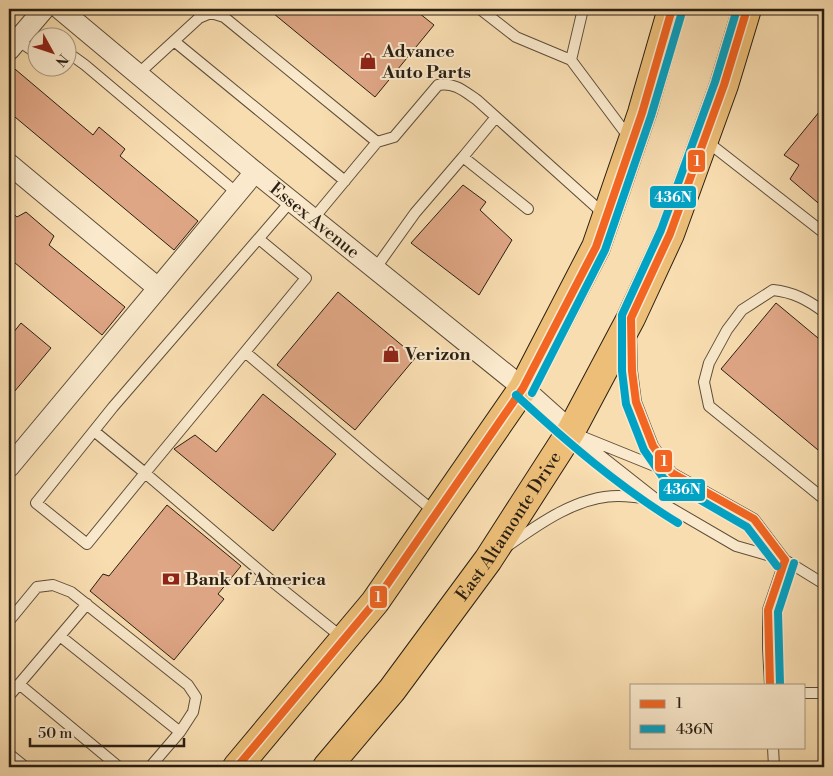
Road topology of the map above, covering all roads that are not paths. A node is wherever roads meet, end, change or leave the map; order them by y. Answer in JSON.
{"nodes":[{"id":1,"x":44,"y":9,"type":"edge"},
{"id":2,"x":60,"y":9,"type":"edge"},
{"id":3,"x":480,"y":9,"type":"edge"},
{"id":4,"x":583,"y":9,"type":"edge"},
{"id":5,"x":672,"y":9,"type":"edge"},
{"id":6,"x":748,"y":9,"type":"edge"},
{"id":7,"x":174,"y":41,"type":"junction"},
{"id":8,"x":13,"y":45,"type":"edge"},
{"id":9,"x":28,"y":50,"type":"edge"},
{"id":10,"x":571,"y":60,"type":"junction"},
{"id":11,"x":78,"y":61,"type":"edge"},
{"id":12,"x":138,"y":74,"type":"junction"},
{"id":13,"x":496,"y":117,"type":"junction"},
{"id":14,"x":705,"y":139,"type":"junction"},
{"id":15,"x":377,"y":142,"type":"junction"},
{"id":16,"x":632,"y":142,"type":"junction"},
{"id":17,"x":463,"y":157,"type":"junction"},
{"id":18,"x":9,"y":164,"type":"edge"},
{"id":19,"x":255,"y":172,"type":"junction"},
{"id":20,"x":345,"y":181,"type":"junction"},
{"id":21,"x":237,"y":193,"type":"junction"},
{"id":22,"x":291,"y":201,"type":"junction"},
{"id":23,"x":528,"y":209,"type":"dead end"},
{"id":24,"x":607,"y":216,"type":"junction"},
{"id":25,"x":314,"y":219,"type":"junction"},
{"id":26,"x":824,"y":234,"type":"edge"},
{"id":27,"x":258,"y":238,"type":"junction"},
{"id":28,"x":375,"y":268,"type":"junction"},
{"id":29,"x":158,"y":288,"type":"junction"},
{"id":30,"x":824,"y":312,"type":"edge"},
{"id":31,"x":631,"y":318,"type":"junction"},
{"id":32,"x":245,"y":352,"type":"junction"},
{"id":33,"x":523,"y":388,"type":"junction"},
{"id":34,"x":94,"y":431,"type":"junction"},
{"id":35,"x":571,"y":431,"type":"junction"},
{"id":36,"x":9,"y":467,"type":"edge"},
{"id":37,"x":145,"y":473,"type":"junction"},
{"id":38,"x":672,"y":473,"type":"junction"},
{"id":39,"x":824,"y":499,"type":"edge"},
{"id":40,"x":657,"y":500,"type":"junction"},
{"id":41,"x":437,"y":513,"type":"junction"},
{"id":42,"x":488,"y":560,"type":"junction"},
{"id":43,"x":785,"y":560,"type":"junction"},
{"id":44,"x":824,"y":584,"type":"edge"},
{"id":45,"x":87,"y":604,"type":"junction"},
{"id":46,"x":9,"y":620,"type":"edge"},
{"id":47,"x":60,"y":636,"type":"junction"},
{"id":48,"x":344,"y":640,"type":"junction"},
{"id":49,"x":19,"y":684,"type":"junction"},
{"id":50,"x":770,"y":684,"type":"edge"},
{"id":51,"x":806,"y":693,"type":"edge"},
{"id":52,"x":824,"y":693,"type":"edge"},
{"id":53,"x":9,"y":696,"type":"edge"},
{"id":54,"x":180,"y":732,"type":"junction"},
{"id":55,"x":773,"y":748,"type":"edge"},
{"id":56,"x":9,"y":754,"type":"edge"},
{"id":57,"x":24,"y":767,"type":"edge"},
{"id":58,"x":119,"y":767,"type":"edge"},
{"id":59,"x":150,"y":767,"type":"edge"},
{"id":60,"x":237,"y":767,"type":"edge"},
{"id":61,"x":327,"y":767,"type":"edge"},
{"id":62,"x":774,"y":767,"type":"edge"}],
"edges":[{"from":1,"to":8,"type":"street"},
{"from":2,"to":12,"type":"street","name":"Essex Avenue"},
{"from":3,"to":10,"type":"lane"},
{"from":4,"to":10,"type":"lane"},
{"from":5,"to":16,"type":"main road"},
{"from":6,"to":14,"type":"main road","name":"East Altamonte Drive"},
{"from":7,"to":12,"type":"lane"},
{"from":7,"to":15,"type":"lane"},
{"from":7,"to":20,"type":"lane"},
{"from":8,"to":9,"type":"lane"},
{"from":10,"to":16,"type":"lane"},
{"from":11,"to":21,"type":"lane"},
{"from":12,"to":19,"type":"street","name":"Essex Avenue"},
{"from":13,"to":15,"type":"lane"},
{"from":13,"to":17,"type":"lane"},
{"from":13,"to":24,"type":"lane"},
{"from":14,"to":26,"type":"lane"},
{"from":14,"to":31,"type":"main road","name":"East Altamonte Drive"},
{"from":15,"to":20,"type":"lane"},
{"from":16,"to":24,"type":"main road"},
{"from":17,"to":23,"type":"lane"},
{"from":17,"to":28,"type":"lane"},
{"from":18,"to":29,"type":"street"},
{"from":19,"to":21,"type":"street"},
{"from":19,"to":22,"type":"street","name":"Essex Avenue"},
{"from":20,"to":25,"type":"lane"},
{"from":21,"to":29,"type":"street"},
{"from":22,"to":25,"type":"street","name":"Essex Avenue"},
{"from":22,"to":27,"type":"lane"},
{"from":24,"to":33,"type":"main road"},
{"from":25,"to":28,"type":"street","name":"Essex Avenue"},
{"from":27,"to":32,"type":"lane"},
{"from":27,"to":34,"type":"lane"},
{"from":28,"to":33,"type":"street","name":"Essex Avenue"},
{"from":29,"to":36,"type":"street"},
{"from":30,"to":39,"type":"lane"},
{"from":31,"to":35,"type":"main road","name":"East Altamonte Drive"},
{"from":31,"to":38,"type":"lane"},
{"from":32,"to":37,"type":"lane"},
{"from":32,"to":41,"type":"lane"},
{"from":33,"to":35,"type":"street","name":"Essex Avenue"},
{"from":33,"to":41,"type":"main road"},
{"from":34,"to":37,"type":"lane"},
{"from":34,"to":37,"type":"lane"},
{"from":35,"to":38,"type":"lane"},
{"from":35,"to":40,"type":"lane"},
{"from":35,"to":42,"type":"main road","name":"East Altamonte Drive"},
{"from":37,"to":48,"type":"lane"},
{"from":38,"to":43,"type":"lane"},
{"from":40,"to":42,"type":"lane"},
{"from":40,"to":43,"type":"lane"},
{"from":41,"to":48,"type":"main road"},
{"from":42,"to":61,"type":"main road","name":"East Altamonte Drive"},
{"from":43,"to":44,"type":"lane"},
{"from":43,"to":50,"type":"lane"},
{"from":45,"to":46,"type":"lane"},
{"from":45,"to":47,"type":"lane"},
{"from":45,"to":54,"type":"lane"},
{"from":47,"to":49,"type":"lane"},
{"from":47,"to":54,"type":"lane"},
{"from":48,"to":60,"type":"main road"},
{"from":49,"to":53,"type":"lane"},
{"from":49,"to":58,"type":"lane"},
{"from":51,"to":52,"type":"lane"},
{"from":54,"to":59,"type":"lane"},
{"from":55,"to":62,"type":"lane"},
{"from":56,"to":57,"type":"lane"}]}
